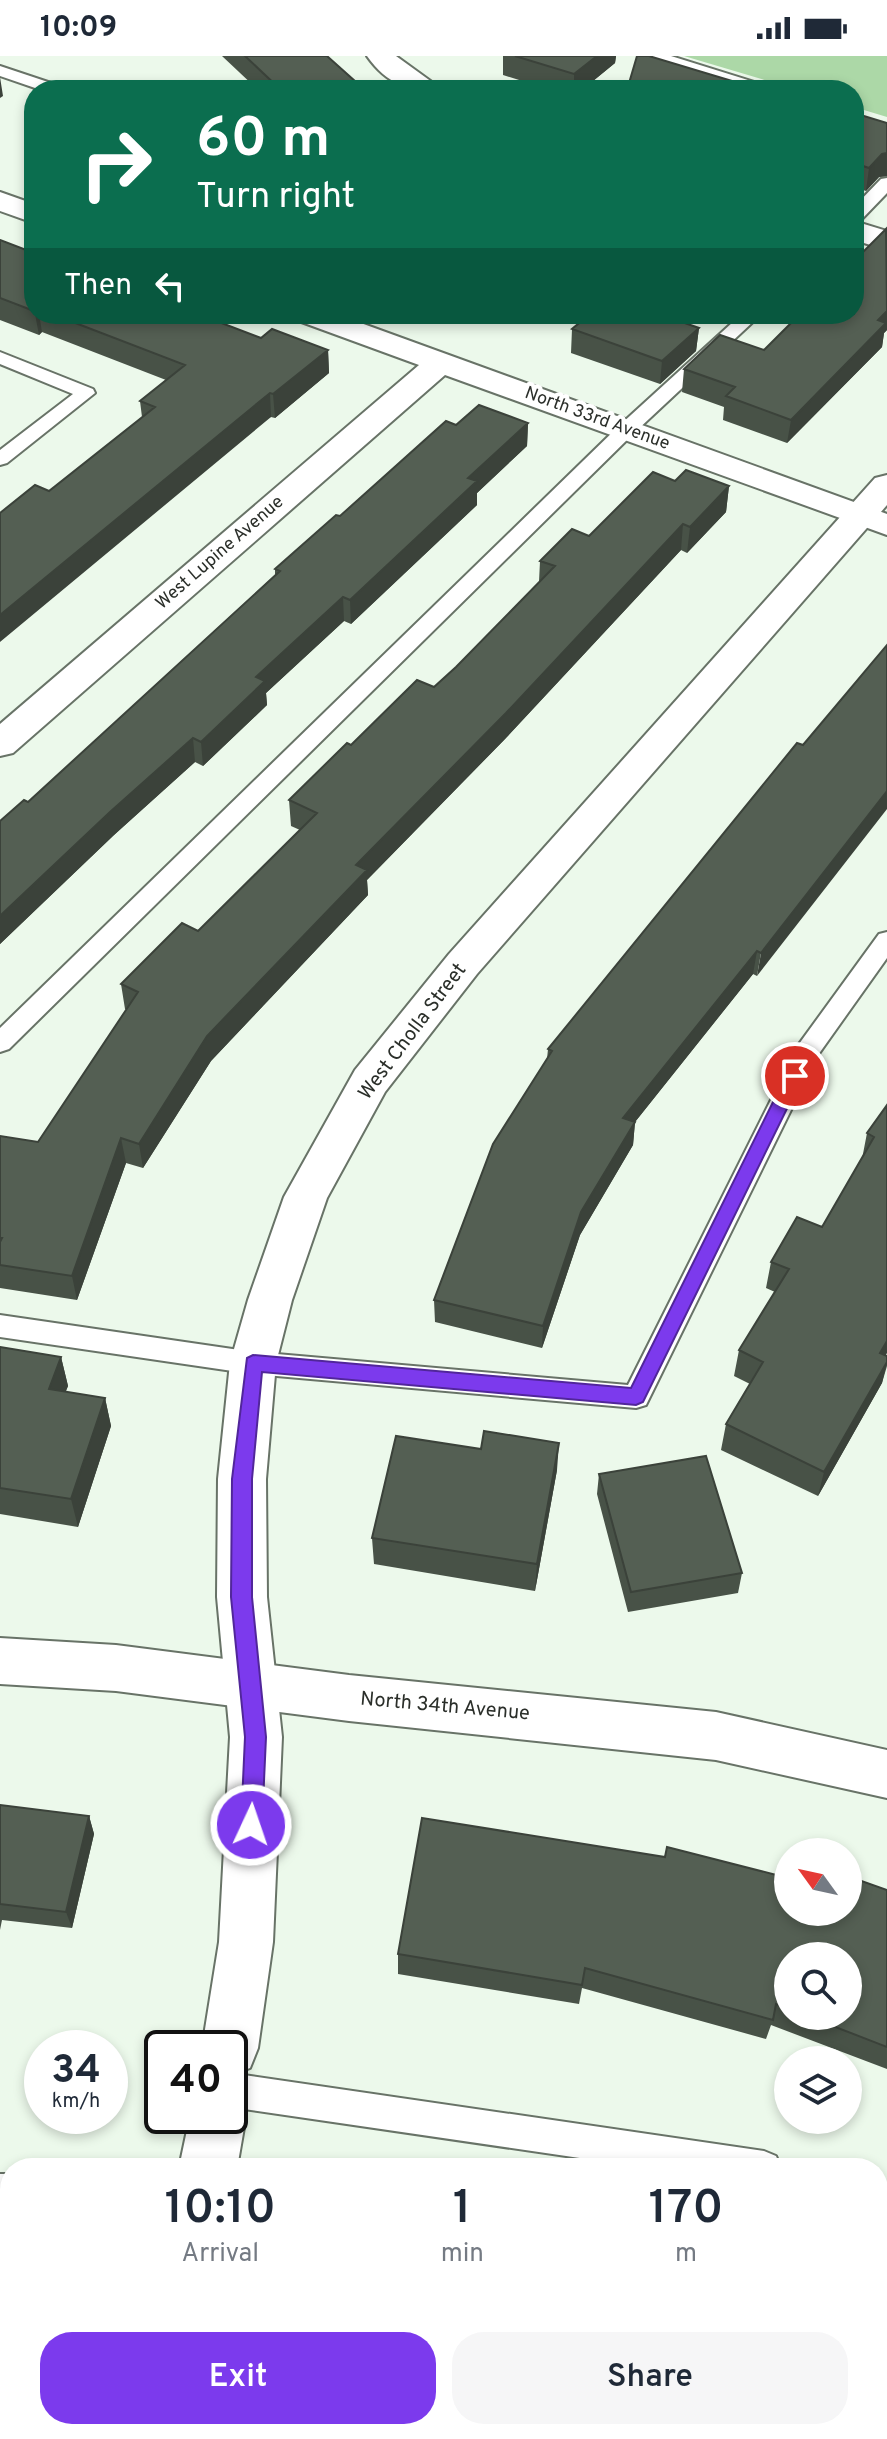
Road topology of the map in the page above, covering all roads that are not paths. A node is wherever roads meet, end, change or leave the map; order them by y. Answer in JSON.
{"nodes":[{"id":1,"x":380,"y":56,"type":"edge"},
{"id":2,"x":655,"y":56,"type":"edge"},
{"id":3,"x":0,"y":71,"type":"edge"},
{"id":4,"x":27,"y":80,"type":"edge"},
{"id":5,"x":411,"y":80,"type":"edge"},
{"id":6,"x":732,"y":80,"type":"edge"},
{"id":7,"x":887,"y":183,"type":"edge"},
{"id":8,"x":0,"y":201,"type":"edge"},
{"id":9,"x":864,"y":207,"type":"edge"},
{"id":10,"x":24,"y":210,"type":"edge"},
{"id":11,"x":864,"y":233,"type":"edge"},
{"id":12,"x":887,"y":241,"type":"edge"},
{"id":13,"x":334,"y":324,"type":"edge"},
{"id":14,"x":742,"y":324,"type":"edge"},
{"id":15,"x":0,"y":357,"type":"edge"},
{"id":16,"x":440,"y":363,"type":"junction"},
{"id":17,"x":627,"y":429,"type":"junction"},
{"id":18,"x":0,"y":459,"type":"edge"},
{"id":19,"x":878,"y":509,"type":"edge"},
{"id":20,"x":0,"y":744,"type":"edge"},
{"id":21,"x":887,"y":940,"type":"edge"},
{"id":22,"x":0,"y":1043,"type":"edge"},
{"id":23,"x":0,"y":1326,"type":"edge"},
{"id":24,"x":253,"y":1363,"type":"junction"},
{"id":25,"x":0,"y":1661,"type":"edge"},
{"id":26,"x":250,"y":1686,"type":"junction"},
{"id":27,"x":887,"y":1774,"type":"edge"},
{"id":28,"x":233,"y":2030,"type":"edge"},
{"id":29,"x":248,"y":2093,"type":"edge"},
{"id":30,"x":215,"y":2134,"type":"edge"},
{"id":31,"x":210,"y":2158,"type":"edge"},
{"id":32,"x":696,"y":2158,"type":"edge"}],
"edges":[{"from":1,"to":5,"type":"street"},
{"from":2,"to":6,"type":"lane"},
{"from":3,"to":4,"type":"lane"},
{"from":7,"to":9,"type":"lane"},
{"from":8,"to":10,"type":"street"},
{"from":11,"to":12,"type":"street"},
{"from":13,"to":16,"type":"street","name":"North 33rd Avenue"},
{"from":14,"to":17,"type":"lane"},
{"from":15,"to":18,"type":"lane"},
{"from":16,"to":17,"type":"street","name":"North 33rd Avenue"},
{"from":16,"to":20,"type":"street","name":"West Lupine Avenue"},
{"from":17,"to":19,"type":"street","name":"North 33rd Avenue"},
{"from":17,"to":22,"type":"lane"},
{"from":19,"to":24,"type":"street","name":"West Cholla Street"},
{"from":21,"to":24,"type":"lane"},
{"from":23,"to":24,"type":"lane"},
{"from":24,"to":26,"type":"street","name":"West Cholla Street"},
{"from":25,"to":26,"type":"street","name":"North 34th Avenue"},
{"from":26,"to":27,"type":"street","name":"North 34th Avenue"},
{"from":26,"to":28,"type":"street","name":"West Cholla Street"},
{"from":29,"to":32,"type":"lane"},
{"from":30,"to":31,"type":"street"}]}
